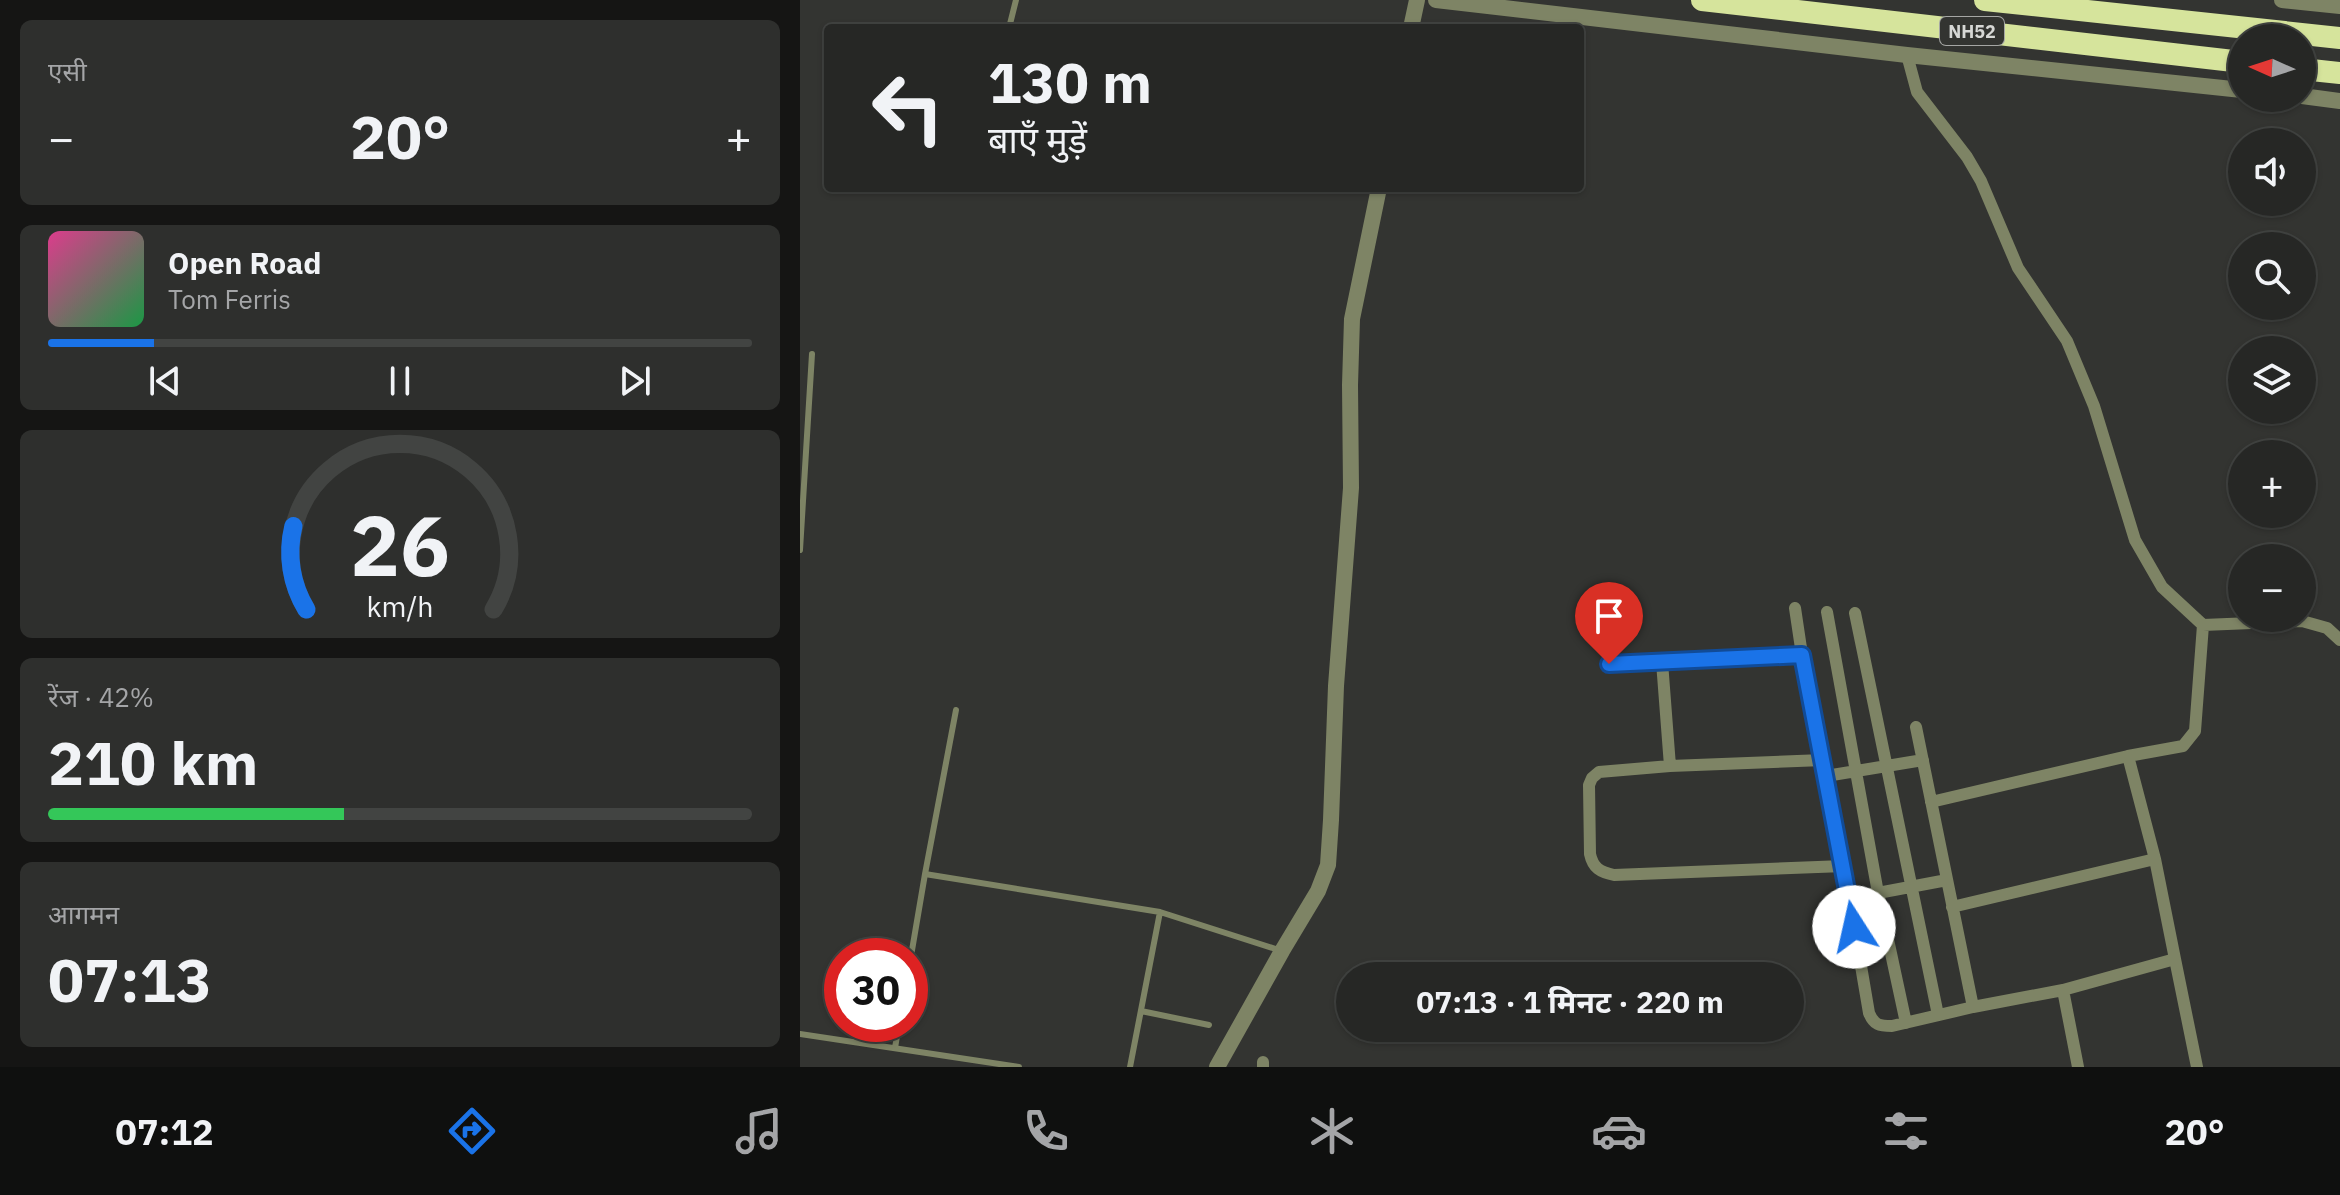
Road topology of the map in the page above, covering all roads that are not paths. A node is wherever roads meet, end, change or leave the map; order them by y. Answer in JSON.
{"nodes":[{"id":1,"x":1016,"y":0,"type":"edge"},
{"id":2,"x":1417,"y":0,"type":"edge"},
{"id":3,"x":1436,"y":0,"type":"edge"},
{"id":4,"x":1702,"y":0,"type":"edge"},
{"id":5,"x":1985,"y":0,"type":"edge"},
{"id":6,"x":2282,"y":0,"type":"edge"},
{"id":7,"x":2340,"y":6,"type":"edge"},
{"id":8,"x":1010,"y":24,"type":"edge"},
{"id":9,"x":1412,"y":24,"type":"edge"},
{"id":10,"x":2340,"y":38,"type":"edge"},
{"id":11,"x":1907,"y":55,"type":"junction"},
{"id":12,"x":2228,"y":60,"type":"edge"},
{"id":13,"x":2316,"y":70,"type":"edge"},
{"id":14,"x":2340,"y":73,"type":"edge"},
{"id":15,"x":2228,"y":89,"type":"edge"},
{"id":16,"x":2316,"y":98,"type":"edge"},
{"id":17,"x":2340,"y":101,"type":"edge"},
{"id":18,"x":1378,"y":192,"type":"edge"},
{"id":19,"x":812,"y":354,"type":"dead end"},
{"id":20,"x":800,"y":550,"type":"edge"},
{"id":21,"x":1795,"y":608,"type":"dead end"},
{"id":22,"x":1827,"y":612,"type":"dead end"},
{"id":23,"x":1855,"y":613,"type":"dead end"},
{"id":24,"x":2203,"y":625,"type":"junction"},
{"id":25,"x":2340,"y":640,"type":"edge"},
{"id":26,"x":1802,"y":655,"type":"junction"},
{"id":27,"x":1662,"y":662,"type":"junction"},
{"id":28,"x":1609,"y":664,"type":"dead end"},
{"id":29,"x":956,"y":710,"type":"dead end"},
{"id":30,"x":1916,"y":727,"type":"dead end"},
{"id":31,"x":2128,"y":756,"type":"junction"},
{"id":32,"x":1823,"y":760,"type":"junction"},
{"id":33,"x":1923,"y":760,"type":"junction"},
{"id":34,"x":1670,"y":766,"type":"junction"},
{"id":35,"x":1887,"y":768,"type":"junction"},
{"id":36,"x":1856,"y":773,"type":"junction"},
{"id":37,"x":1826,"y":776,"type":"junction"},
{"id":38,"x":1931,"y":802,"type":"junction"},
{"id":39,"x":2155,"y":859,"type":"junction"},
{"id":40,"x":1844,"y":866,"type":"junction"},
{"id":41,"x":925,"y":874,"type":"junction"},
{"id":42,"x":1947,"y":880,"type":"junction"},
{"id":43,"x":1911,"y":886,"type":"junction"},
{"id":44,"x":1878,"y":893,"type":"junction"},
{"id":45,"x":1849,"y":898,"type":"junction"},
{"id":46,"x":1952,"y":907,"type":"junction"},
{"id":47,"x":1160,"y":912,"type":"junction"},
{"id":48,"x":914,"y":938,"type":"edge"},
{"id":49,"x":1282,"y":951,"type":"junction"},
{"id":50,"x":2175,"y":959,"type":"junction"},
{"id":51,"x":2063,"y":990,"type":"junction"},
{"id":52,"x":1973,"y":1007,"type":"junction"},
{"id":53,"x":1141,"y":1011,"type":"junction"},
{"id":54,"x":1938,"y":1015,"type":"junction"},
{"id":55,"x":1906,"y":1023,"type":"junction"},
{"id":56,"x":1209,"y":1025,"type":"dead end"},
{"id":57,"x":800,"y":1034,"type":"edge"},
{"id":58,"x":896,"y":1042,"type":"edge"},
{"id":59,"x":895,"y":1048,"type":"junction"},
{"id":60,"x":1019,"y":1067,"type":"edge"},
{"id":61,"x":1130,"y":1067,"type":"edge"},
{"id":62,"x":1217,"y":1067,"type":"edge"},
{"id":63,"x":2078,"y":1067,"type":"edge"},
{"id":64,"x":2197,"y":1067,"type":"edge"}],
"edges":[{"from":1,"to":8,"type":"lane"},
{"from":2,"to":9,"type":"street"},
{"from":3,"to":11,"type":"street"},
{"from":4,"to":12,"type":"highway","number":"NH52"},
{"from":5,"to":10,"type":"highway","number":"NH52"},
{"from":6,"to":7,"type":"street"},
{"from":11,"to":15,"type":"street"},
{"from":11,"to":24,"type":"street"},
{"from":13,"to":14,"type":"highway"},
{"from":16,"to":17,"type":"street"},
{"from":18,"to":49,"type":"street"},
{"from":19,"to":20,"type":"lane"},
{"from":21,"to":26,"type":"street"},
{"from":22,"to":36,"type":"street"},
{"from":23,"to":35,"type":"street"},
{"from":24,"to":25,"type":"street"},
{"from":24,"to":31,"type":"street"},
{"from":26,"to":27,"type":"street"},
{"from":26,"to":32,"type":"street"},
{"from":27,"to":28,"type":"street"},
{"from":27,"to":34,"type":"street"},
{"from":29,"to":41,"type":"lane"},
{"from":30,"to":33,"type":"street"},
{"from":31,"to":38,"type":"street"},
{"from":31,"to":39,"type":"street"},
{"from":32,"to":34,"type":"street"},
{"from":32,"to":37,"type":"street"},
{"from":33,"to":35,"type":"street"},
{"from":33,"to":38,"type":"street"},
{"from":34,"to":40,"type":"street"},
{"from":35,"to":36,"type":"street"},
{"from":35,"to":43,"type":"street"},
{"from":36,"to":37,"type":"street"},
{"from":36,"to":44,"type":"street"},
{"from":37,"to":40,"type":"street"},
{"from":38,"to":42,"type":"street"},
{"from":39,"to":46,"type":"street"},
{"from":39,"to":50,"type":"street"},
{"from":40,"to":45,"type":"street"},
{"from":41,"to":47,"type":"lane"},
{"from":41,"to":48,"type":"lane"},
{"from":42,"to":43,"type":"street"},
{"from":42,"to":46,"type":"street"},
{"from":43,"to":44,"type":"street"},
{"from":43,"to":54,"type":"street"},
{"from":44,"to":45,"type":"street"},
{"from":44,"to":55,"type":"street"},
{"from":45,"to":55,"type":"street"},
{"from":46,"to":52,"type":"street"},
{"from":47,"to":49,"type":"lane"},
{"from":47,"to":53,"type":"lane"},
{"from":49,"to":62,"type":"street"},
{"from":50,"to":51,"type":"street"},
{"from":50,"to":64,"type":"street"},
{"from":51,"to":52,"type":"street"},
{"from":51,"to":63,"type":"street"},
{"from":52,"to":54,"type":"street"},
{"from":53,"to":56,"type":"lane"},
{"from":53,"to":61,"type":"lane"},
{"from":54,"to":55,"type":"street"},
{"from":57,"to":59,"type":"lane"},
{"from":58,"to":59,"type":"lane"},
{"from":59,"to":60,"type":"lane"}]}
